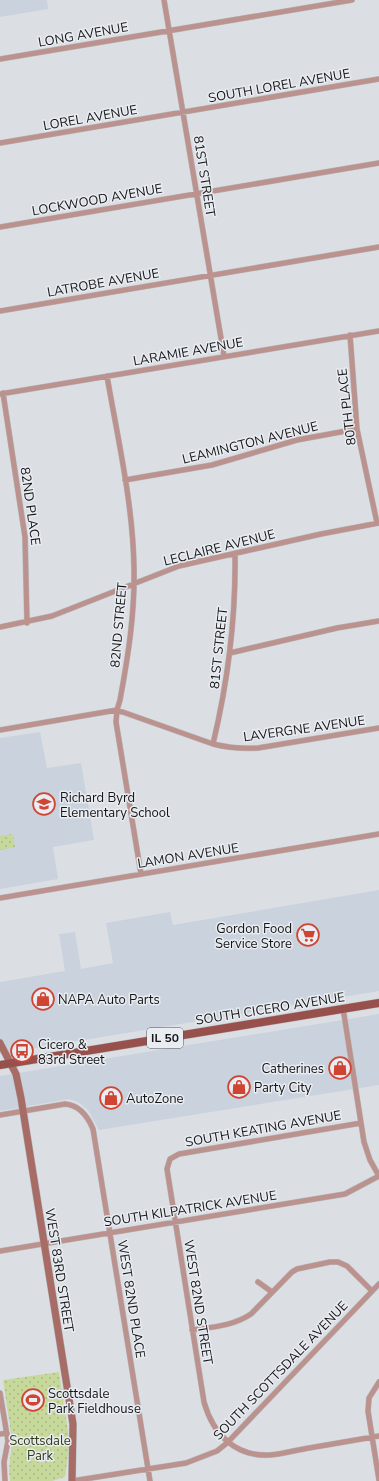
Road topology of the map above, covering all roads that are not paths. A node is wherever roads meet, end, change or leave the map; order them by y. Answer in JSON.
{"nodes":[{"id":1,"x":164,"y":0,"type":"edge"},
{"id":2,"x":352,"y":0,"type":"edge"},
{"id":3,"x":170,"y":31,"type":"junction"},
{"id":4,"x":0,"y":59,"type":"edge"},
{"id":5,"x":379,"y":79,"type":"edge"},
{"id":6,"x":183,"y":113,"type":"junction"},
{"id":7,"x":0,"y":144,"type":"edge"},
{"id":8,"x":379,"y":163,"type":"edge"},
{"id":9,"x":197,"y":194,"type":"junction"},
{"id":10,"x":0,"y":227,"type":"edge"},
{"id":11,"x":379,"y":247,"type":"edge"},
{"id":12,"x":211,"y":275,"type":"junction"},
{"id":13,"x":0,"y":311,"type":"edge"},
{"id":14,"x":379,"y":331,"type":"edge"},
{"id":15,"x":350,"y":335,"type":"junction"},
{"id":16,"x":224,"y":356,"type":"junction"},
{"id":17,"x":107,"y":376,"type":"junction"},
{"id":18,"x":1,"y":394,"type":"edge"},
{"id":19,"x":357,"y":429,"type":"junction"},
{"id":20,"x":125,"y":480,"type":"junction"},
{"id":21,"x":378,"y":523,"type":"edge"},
{"id":22,"x":235,"y":552,"type":"junction"},
{"id":23,"x":134,"y":583,"type":"junction"},
{"id":24,"x":379,"y":621,"type":"edge"},
{"id":25,"x":27,"y":622,"type":"junction"},
{"id":26,"x":0,"y":627,"type":"edge"},
{"id":27,"x":230,"y":653,"type":"junction"},
{"id":28,"x":117,"y":710,"type":"junction"},
{"id":29,"x":379,"y":728,"type":"edge"},
{"id":30,"x":0,"y":730,"type":"edge"},
{"id":31,"x":213,"y":744,"type":"junction"},
{"id":32,"x":379,"y":834,"type":"edge"},
{"id":33,"x":141,"y":874,"type":"junction"},
{"id":34,"x":0,"y":898,"type":"edge"},
{"id":35,"x":379,"y":1003,"type":"edge"},
{"id":36,"x":343,"y":1008,"type":"junction"},
{"id":37,"x":0,"y":1043,"type":"edge"},
{"id":38,"x":11,"y":1064,"type":"junction"},
{"id":39,"x":0,"y":1065,"type":"edge"},
{"id":40,"x":23,"y":1111,"type":"junction"},
{"id":41,"x":0,"y":1116,"type":"edge"},
{"id":42,"x":361,"y":1123,"type":"junction"},
{"id":43,"x":170,"y":1159,"type":"joint"},
{"id":44,"x":379,"y":1176,"type":"edge"},
{"id":45,"x":175,"y":1222,"type":"junction"},
{"id":46,"x":111,"y":1232,"type":"junction"},
{"id":47,"x":44,"y":1244,"type":"junction"},
{"id":48,"x":0,"y":1251,"type":"edge"},
{"id":49,"x":258,"y":1282,"type":"dead end"},
{"id":50,"x":379,"y":1284,"type":"edge"},
{"id":51,"x":372,"y":1291,"type":"junction"},
{"id":52,"x":272,"y":1292,"type":"junction"},
{"id":53,"x":192,"y":1330,"type":"junction"},
{"id":54,"x":379,"y":1382,"type":"edge"},
{"id":55,"x":0,"y":1392,"type":"edge"},
{"id":56,"x":7,"y":1433,"type":"junction"},
{"id":57,"x":0,"y":1434,"type":"edge"},
{"id":58,"x":379,"y":1436,"type":"edge"},
{"id":59,"x":372,"y":1437,"type":"junction"},
{"id":60,"x":227,"y":1443,"type":"junction"},
{"id":61,"x":148,"y":1469,"type":"junction"},
{"id":62,"x":379,"y":1480,"type":"edge"},
{"id":63,"x":5,"y":1481,"type":"edge"},
{"id":64,"x":72,"y":1481,"type":"edge"},
{"id":65,"x":150,"y":1481,"type":"edge"}],
"edges":[{"from":1,"to":3,"type":"street","name":"81ST STREET"},
{"from":2,"to":3,"type":"street","name":"LONG AVENUE"},
{"from":3,"to":4,"type":"street","name":"LONG AVENUE"},
{"from":3,"to":6,"type":"street","name":"81ST STREET"},
{"from":5,"to":6,"type":"street","name":"SOUTH LOREL AVENUE"},
{"from":6,"to":7,"type":"street","name":"LOREL AVENUE"},
{"from":6,"to":9,"type":"street","name":"81ST STREET"},
{"from":8,"to":9,"type":"street","name":"LOCKWOOD AVENUE"},
{"from":9,"to":10,"type":"street","name":"LOCKWOOD AVENUE"},
{"from":9,"to":12,"type":"street","name":"81ST STREET"},
{"from":11,"to":12,"type":"street","name":"LATROBE AVENUE"},
{"from":12,"to":13,"type":"street","name":"LATROBE AVENUE"},
{"from":12,"to":16,"type":"street","name":"81ST STREET"},
{"from":14,"to":15,"type":"street","name":"LARAMIE AVENUE"},
{"from":15,"to":16,"type":"street","name":"LARAMIE AVENUE"},
{"from":15,"to":19,"type":"street","name":"80TH PLACE"},
{"from":16,"to":17,"type":"street","name":"LARAMIE AVENUE"},
{"from":17,"to":18,"type":"street","name":"LARAMIE AVENUE"},
{"from":17,"to":20,"type":"street","name":"82ND STREET"},
{"from":18,"to":25,"type":"street","name":"82ND PLACE"},
{"from":19,"to":20,"type":"street","name":"LEAMINGTON AVENUE"},
{"from":19,"to":21,"type":"street","name":"80TH PLACE"},
{"from":20,"to":23,"type":"street","name":"82ND STREET"},
{"from":21,"to":22,"type":"street","name":"LECLAIRE AVENUE"},
{"from":22,"to":23,"type":"street","name":"LECLAIRE AVENUE"},
{"from":22,"to":27,"type":"street","name":"81ST STREET"},
{"from":23,"to":25,"type":"street","name":"LECLAIRE AVENUE"},
{"from":23,"to":28,"type":"street","name":"82ND STREET"},
{"from":24,"to":27,"type":"street"},
{"from":25,"to":26,"type":"street","name":"LECLAIRE AVENUE"},
{"from":27,"to":31,"type":"street","name":"81ST STREET"},
{"from":28,"to":30,"type":"street","name":"LAVERGNE AVENUE"},
{"from":28,"to":31,"type":"street","name":"LAVERGNE AVENUE"},
{"from":28,"to":33,"type":"street","name":"82ND STREET"},
{"from":29,"to":31,"type":"street","name":"LAVERGNE AVENUE"},
{"from":32,"to":33,"type":"street","name":"LAMON AVENUE"},
{"from":33,"to":34,"type":"street","name":"LAMON AVENUE"},
{"from":35,"to":36,"type":"main road","name":"SOUTH CICERO AVENUE","number":"IL 50"},
{"from":36,"to":38,"type":"main road","name":"SOUTH CICERO AVENUE","number":"IL 50"},
{"from":36,"to":42,"type":"street"},
{"from":37,"to":38,"type":"street","name":"WEST 83RD STREET"},
{"from":38,"to":39,"type":"main road","name":"SOUTH CICERO AVENUE","number":"IL 50"},
{"from":38,"to":40,"type":"street","name":"WEST 83RD STREET"},
{"from":40,"to":41,"type":"street"},
{"from":40,"to":46,"type":"street","name":"WEST 82ND PLACE"},
{"from":40,"to":47,"type":"street","name":"WEST 83RD STREET"},
{"from":42,"to":43,"type":"street","name":"SOUTH KEATING AVENUE"},
{"from":42,"to":44,"type":"street"},
{"from":43,"to":45,"type":"street","name":"WEST 82ND STREET"},
{"from":44,"to":45,"type":"street","name":"SOUTH KILPATRICK AVENUE"},
{"from":45,"to":46,"type":"street","name":"SOUTH KILPATRICK AVENUE"},
{"from":45,"to":53,"type":"street","name":"WEST 82ND STREET"},
{"from":46,"to":47,"type":"street","name":"SOUTH KILPATRICK AVENUE"},
{"from":46,"to":61,"type":"street","name":"WEST 82ND PLACE"},
{"from":47,"to":48,"type":"street","name":"SOUTH KILPATRICK AVENUE"},
{"from":47,"to":64,"type":"street","name":"WEST 83RD STREET"},
{"from":49,"to":52,"type":"street"},
{"from":50,"to":51,"type":"street","name":"SOUTH SCOTTSDALE AVENUE"},
{"from":51,"to":52,"type":"street"},
{"from":51,"to":60,"type":"street","name":"SOUTH SCOTTSDALE AVENUE"},
{"from":52,"to":53,"type":"street"},
{"from":53,"to":60,"type":"street","name":"WEST 82ND STREET"},
{"from":54,"to":59,"type":"street"},
{"from":55,"to":56,"type":"street"},
{"from":56,"to":57,"type":"street"},
{"from":56,"to":63,"type":"street"},
{"from":58,"to":59,"type":"street"},
{"from":59,"to":60,"type":"street"},
{"from":59,"to":62,"type":"street"},
{"from":60,"to":61,"type":"street","name":"SOUTH SCOTTSDALE AVENUE"},
{"from":61,"to":64,"type":"street","name":"SOUTH SCOTTSDALE AVENUE"},
{"from":61,"to":65,"type":"street","name":"WEST 82ND PLACE"}]}
